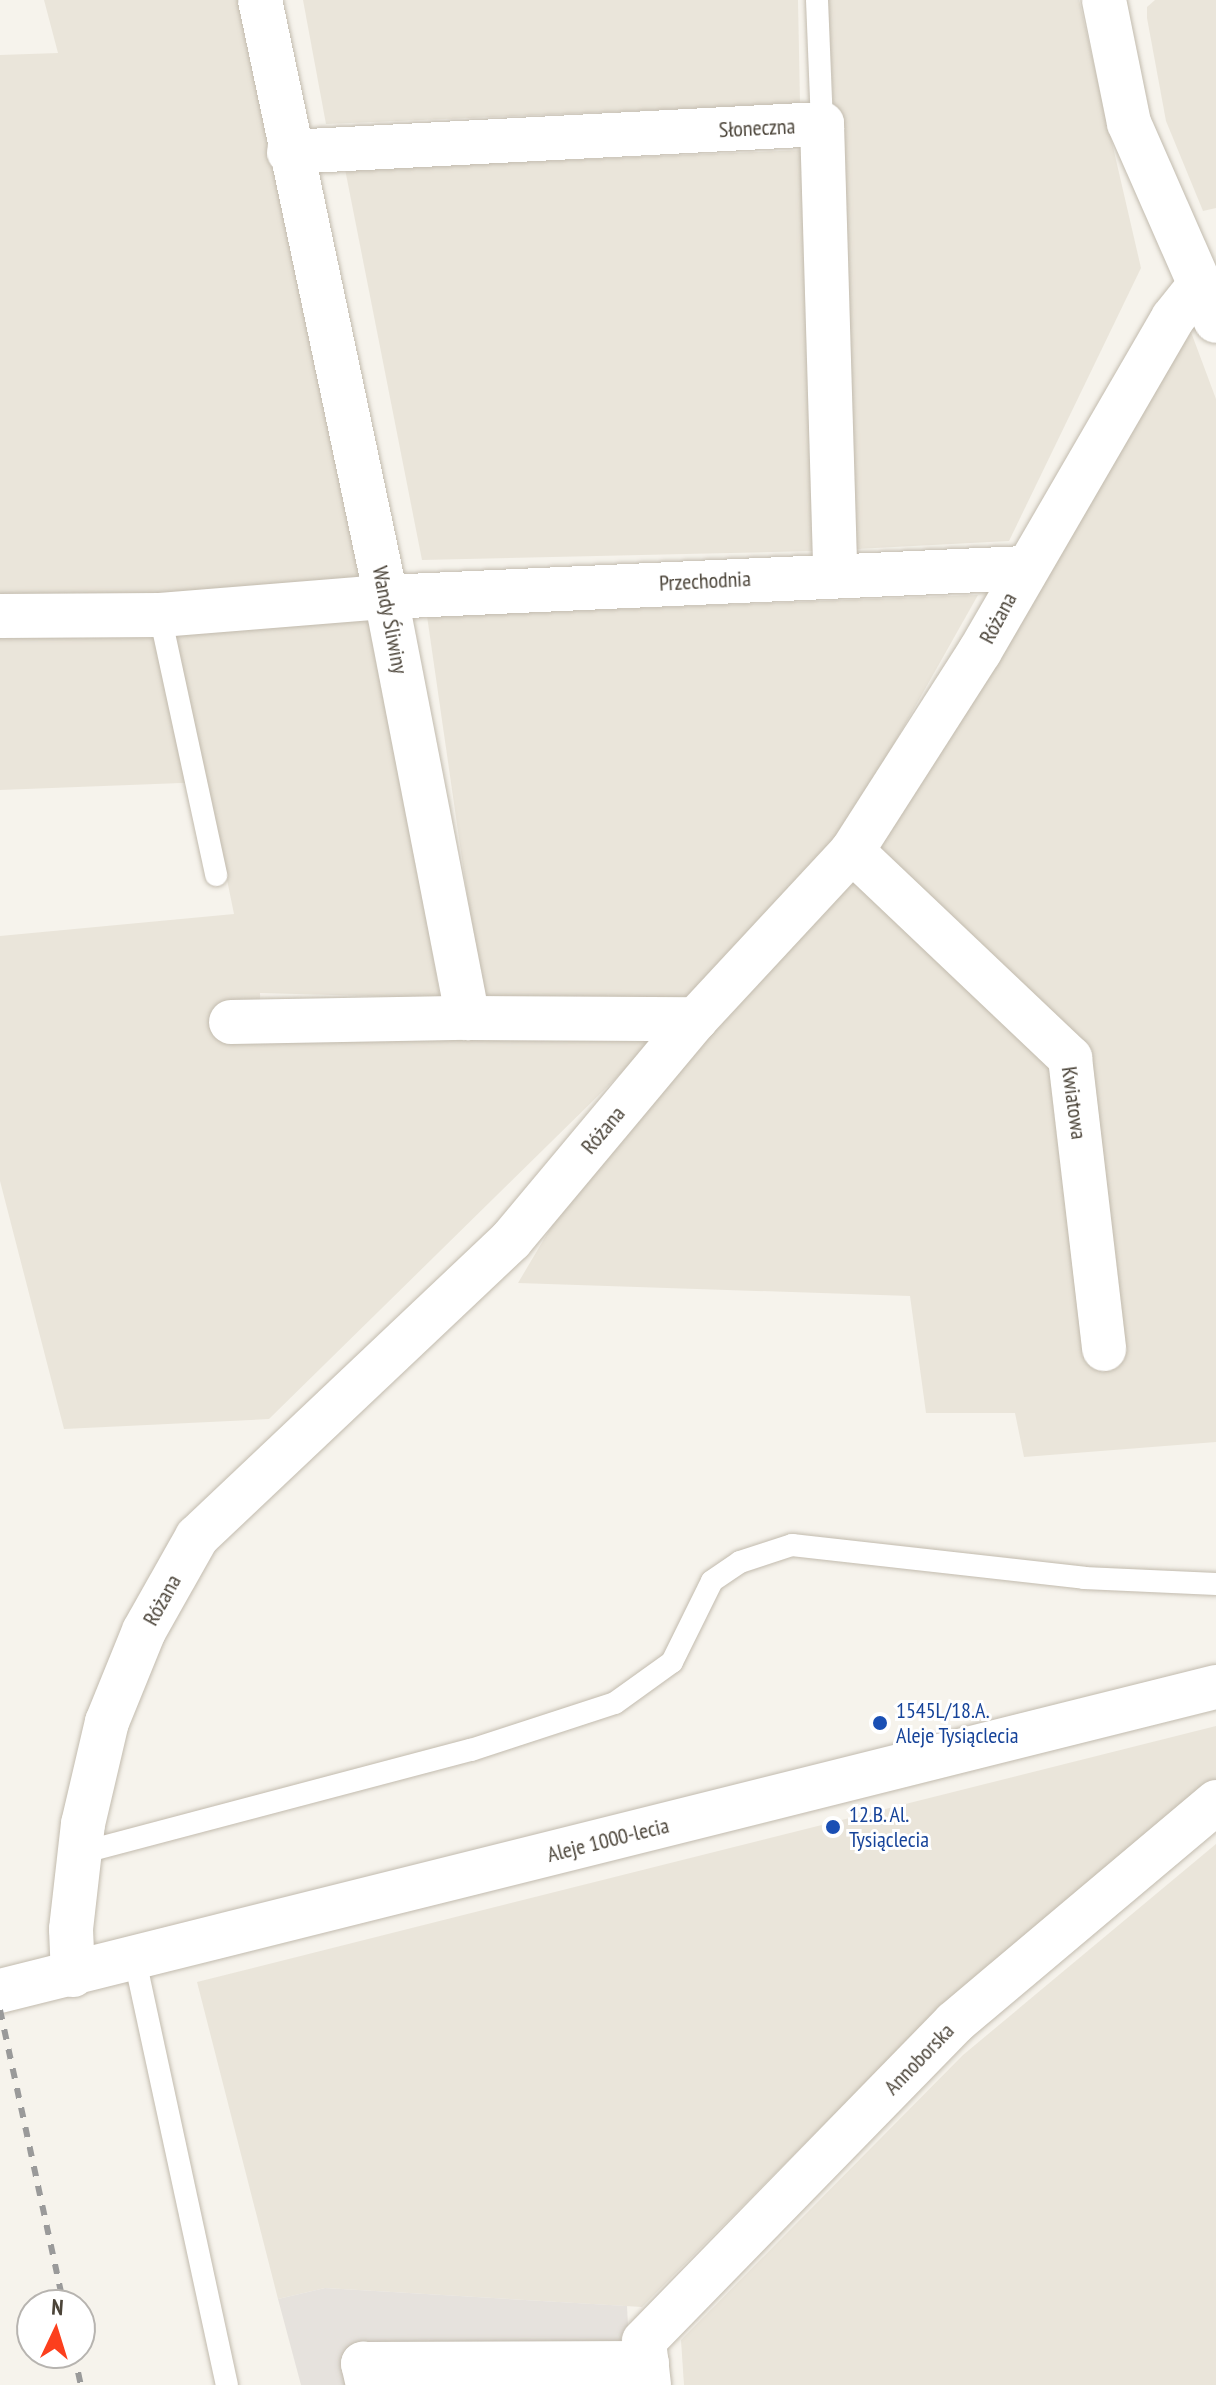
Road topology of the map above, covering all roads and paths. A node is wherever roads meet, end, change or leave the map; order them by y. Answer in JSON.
{"nodes":[{"id":1,"x":260,"y":0,"type":"edge"},
{"id":2,"x":817,"y":0,"type":"edge"},
{"id":3,"x":1104,"y":0,"type":"edge"},
{"id":4,"x":822,"y":124,"type":"junction"},
{"id":5,"x":289,"y":152,"type":"junction"},
{"id":6,"x":1208,"y":303,"type":"edge"},
{"id":7,"x":1025,"y":568,"type":"junction"},
{"id":8,"x":835,"y":575,"type":"junction"},
{"id":9,"x":386,"y":597,"type":"junction"},
{"id":10,"x":160,"y":615,"type":"junction"},
{"id":11,"x":0,"y":616,"type":"edge"},
{"id":12,"x":852,"y":851,"type":"junction"},
{"id":13,"x":216,"y":875,"type":"dead end"},
{"id":14,"x":468,"y":1018,"type":"junction"},
{"id":15,"x":696,"y":1019,"type":"junction"},
{"id":16,"x":231,"y":1022,"type":"dead end"},
{"id":17,"x":1104,"y":1349,"type":"dead end"},
{"id":18,"x":1216,"y":1584,"type":"edge"},
{"id":19,"x":1216,"y":1687,"type":"edge"},
{"id":20,"x":1216,"y":1802,"type":"edge"},
{"id":21,"x":80,"y":1853,"type":"junction"},
{"id":22,"x":135,"y":1960,"type":"junction"},
{"id":23,"x":73,"y":1975,"type":"junction"},
{"id":24,"x":0,"y":1991,"type":"edge"},
{"id":25,"x":646,"y":2363,"type":"edge"},
{"id":26,"x":541,"y":2374,"type":"edge"},
{"id":27,"x":227,"y":2385,"type":"edge"},
{"id":28,"x":368,"y":2385,"type":"edge"}],
"edges":[{"from":1,"to":5,"type":"street","name":"Wandy Śliwiny"},
{"from":2,"to":4,"type":"lane"},
{"from":3,"to":6,"type":"street"},
{"from":4,"to":5,"type":"street","name":"Słoneczna"},
{"from":4,"to":8,"type":"street","name":"Słoneczna"},
{"from":5,"to":9,"type":"street","name":"Wandy Śliwiny"},
{"from":6,"to":7,"type":"street","name":"Różana"},
{"from":7,"to":8,"type":"street","name":"Przechodnia"},
{"from":7,"to":12,"type":"street","name":"Różana"},
{"from":8,"to":9,"type":"street","name":"Przechodnia"},
{"from":9,"to":10,"type":"street","name":"Przechodnia"},
{"from":9,"to":14,"type":"street","name":"Wandy Śliwiny"},
{"from":10,"to":11,"type":"street","name":"Przechodnia"},
{"from":10,"to":13,"type":"lane"},
{"from":12,"to":15,"type":"street","name":"Różana"},
{"from":12,"to":17,"type":"street","name":"Kwiatowa"},
{"from":14,"to":15,"type":"street"},
{"from":14,"to":16,"type":"street"},
{"from":15,"to":21,"type":"street","name":"Różana"},
{"from":18,"to":21,"type":"lane"},
{"from":19,"to":22,"type":"street","name":"Aleje 1000-lecia"},
{"from":20,"to":25,"type":"street","name":"Annoborska"},
{"from":21,"to":23,"type":"street","name":"Różana"},
{"from":22,"to":23,"type":"street","name":"Aleje 1000-lecia"},
{"from":22,"to":27,"type":"lane"},
{"from":23,"to":24,"type":"street","name":"Aleje 1000-lecia"},
{"from":25,"to":26,"type":"street"},
{"from":26,"to":28,"type":"street"}]}
